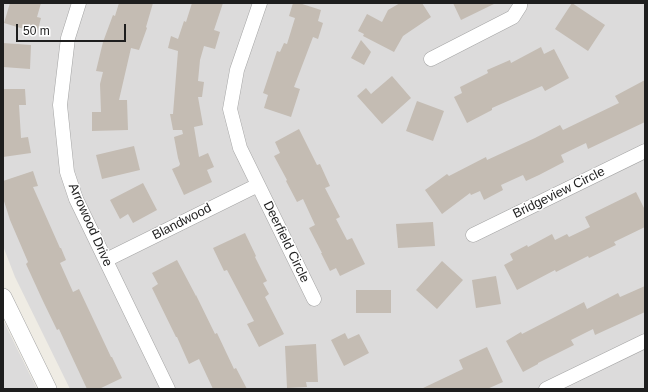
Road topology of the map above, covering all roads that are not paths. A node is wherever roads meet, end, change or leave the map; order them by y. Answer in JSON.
{"nodes":[{"id":1,"x":79,"y":3,"type":"edge"},
{"id":2,"x":260,"y":3,"type":"edge"},
{"id":3,"x":520,"y":4,"type":"edge"},
{"id":4,"x":431,"y":59,"type":"dead end"},
{"id":5,"x":645,"y":151,"type":"edge"},
{"id":6,"x":258,"y":184,"type":"junction"},
{"id":7,"x":473,"y":235,"type":"dead end"},
{"id":8,"x":106,"y":260,"type":"junction"},
{"id":9,"x":3,"y":297,"type":"edge"},
{"id":10,"x":314,"y":299,"type":"dead end"},
{"id":11,"x":645,"y":341,"type":"edge"},
{"id":12,"x":48,"y":389,"type":"edge"},
{"id":13,"x":168,"y":389,"type":"edge"},
{"id":14,"x":546,"y":389,"type":"edge"}],
"edges":[{"from":1,"to":8,"type":"street","name":"Arrowood Drive"},
{"from":2,"to":6,"type":"street","name":"Deerfield Circle"},
{"from":3,"to":4,"type":"street"},
{"from":5,"to":7,"type":"street","name":"Bridgeview Circle"},
{"from":6,"to":8,"type":"street","name":"Blandwood"},
{"from":6,"to":10,"type":"street","name":"Deerfield Circle"},
{"from":8,"to":13,"type":"street","name":"Arrowood Drive"},
{"from":9,"to":12,"type":"street"},
{"from":11,"to":14,"type":"street"}]}
